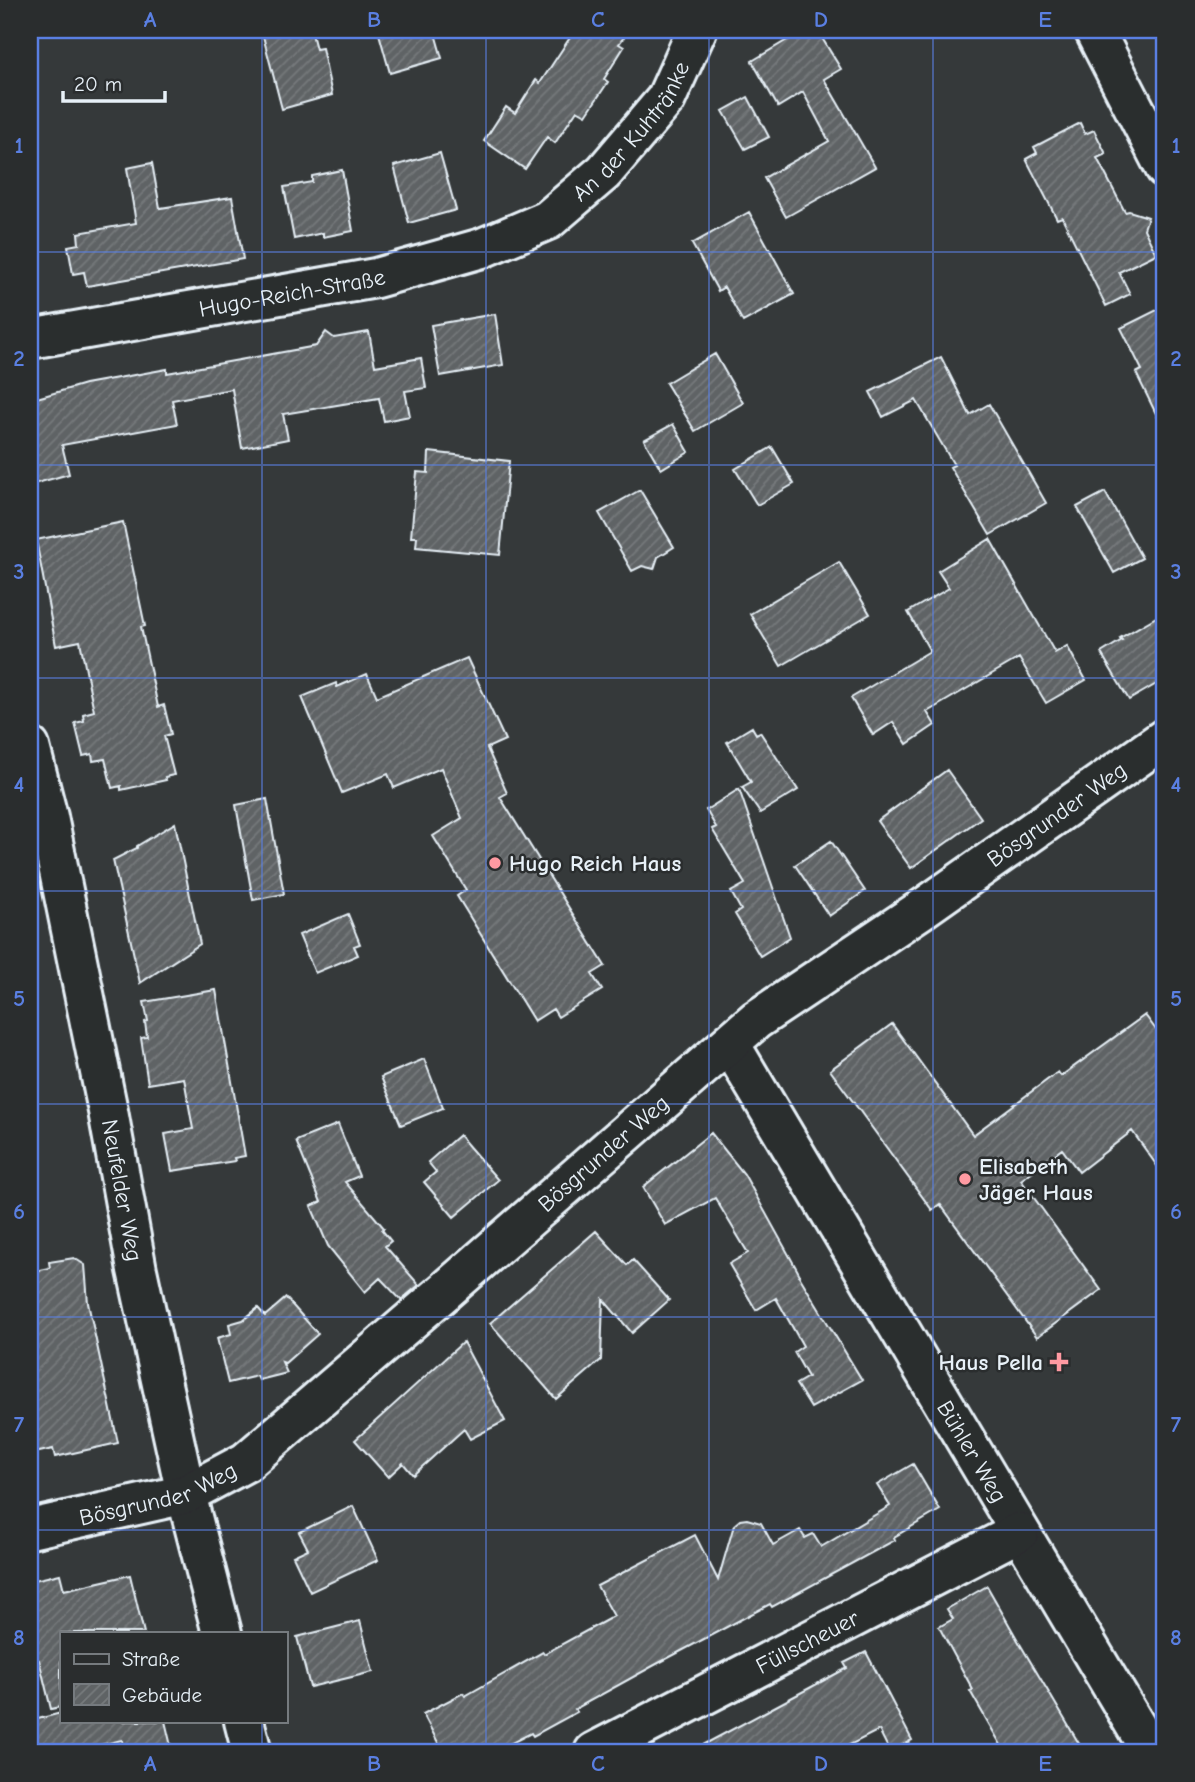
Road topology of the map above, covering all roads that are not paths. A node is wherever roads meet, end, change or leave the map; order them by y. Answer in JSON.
{"nodes":[{"id":1,"x":697,"y":30,"type":"edge"},
{"id":2,"x":1094,"y":30,"type":"edge"},
{"id":3,"x":1165,"y":169,"type":"edge"},
{"id":4,"x":548,"y":220,"type":"joint"},
{"id":5,"x":30,"y":338,"type":"edge"},
{"id":6,"x":1165,"y":738,"type":"edge"},
{"id":7,"x":30,"y":747,"type":"edge"},
{"id":8,"x":730,"y":1044,"type":"junction"},
{"id":9,"x":186,"y":1494,"type":"junction"},
{"id":10,"x":30,"y":1529,"type":"edge"},
{"id":11,"x":1019,"y":1532,"type":"junction"},
{"id":12,"x":222,"y":1632,"type":"edge"},
{"id":13,"x":244,"y":1722,"type":"edge"},
{"id":14,"x":252,"y":1752,"type":"edge"},
{"id":15,"x":594,"y":1752,"type":"edge"},
{"id":16,"x":1150,"y":1752,"type":"edge"}],
"edges":[{"from":1,"to":4,"type":"street","name":"An der Kuhtränke"},
{"from":2,"to":3,"type":"street"},
{"from":4,"to":5,"type":"street","name":"Hugo-Reich-Straße"},
{"from":6,"to":8,"type":"street","name":"Bösgrunder Weg"},
{"from":7,"to":9,"type":"street","name":"Neufelder Weg"},
{"from":8,"to":9,"type":"street","name":"Bösgrunder Weg"},
{"from":8,"to":11,"type":"street","name":"Bühler Weg"},
{"from":9,"to":10,"type":"street","name":"Bösgrunder Weg"},
{"from":9,"to":12,"type":"street","name":"Neufelder Weg"},
{"from":11,"to":15,"type":"street","name":"Füllscheuer"},
{"from":11,"to":16,"type":"street","name":"Bühler Weg"},
{"from":13,"to":14,"type":"street"}]}
